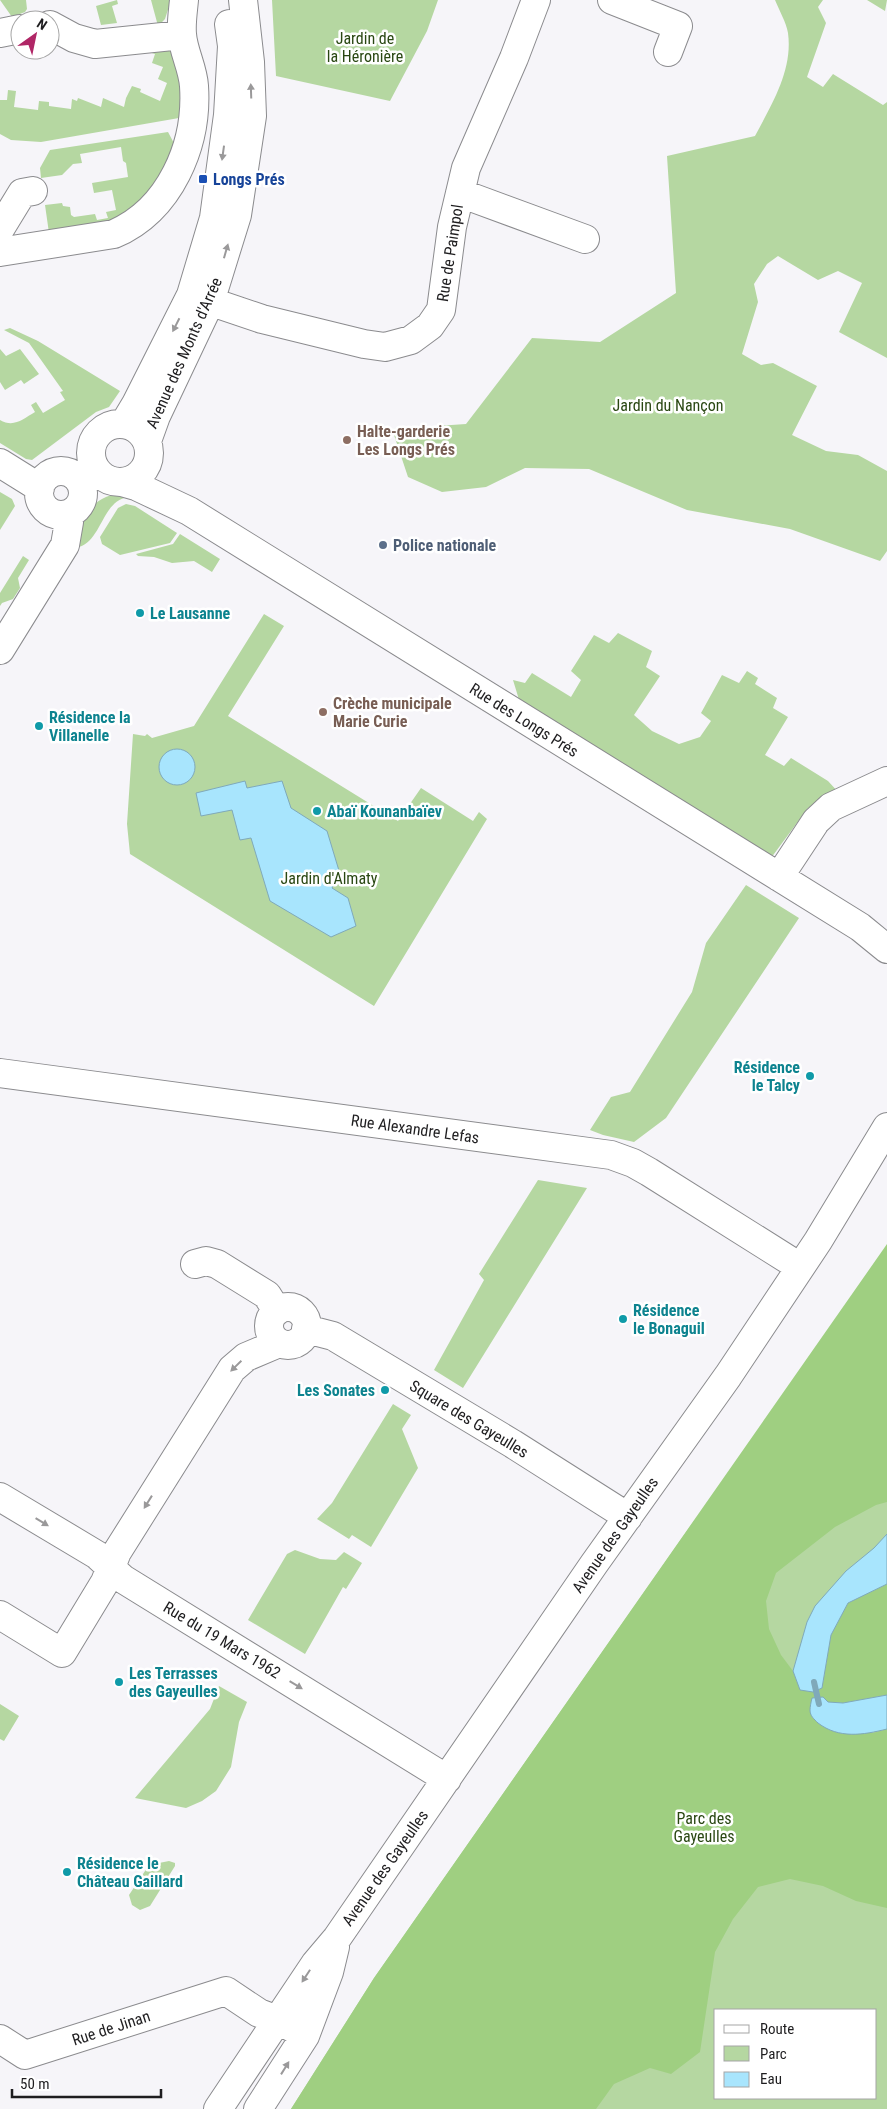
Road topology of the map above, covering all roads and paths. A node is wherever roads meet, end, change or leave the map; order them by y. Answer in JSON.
{"nodes":[{"id":1,"x":184,"y":0,"type":"edge"},
{"id":2,"x":227,"y":0,"type":"edge"},
{"id":3,"x":243,"y":0,"type":"edge"},
{"id":4,"x":536,"y":0,"type":"edge"},
{"id":5,"x":612,"y":0,"type":"edge"},
{"id":6,"x":60,"y":30,"type":"edge"},
{"id":7,"x":182,"y":35,"type":"junction"},
{"id":8,"x":668,"y":52,"type":"dead end"},
{"id":9,"x":33,"y":191,"type":"dead end"},
{"id":10,"x":460,"y":193,"type":"junction"},
{"id":11,"x":0,"y":229,"type":"edge"},
{"id":12,"x":585,"y":239,"type":"dead end"},
{"id":13,"x":0,"y":252,"type":"edge"},
{"id":14,"x":201,"y":298,"type":"junction"},
{"id":15,"x":124,"y":424,"type":"junction"},
{"id":16,"x":94,"y":440,"type":"junction"},
{"id":17,"x":147,"y":452,"type":"junction"},
{"id":18,"x":0,"y":463,"type":"edge"},
{"id":19,"x":49,"y":479,"type":"junction"},
{"id":20,"x":116,"y":481,"type":"junction"},
{"id":21,"x":75,"y":507,"type":"junction"},
{"id":22,"x":189,"y":511,"type":"junction"},
{"id":23,"x":0,"y":650,"type":"edge"},
{"id":24,"x":887,"y":781,"type":"edge"},
{"id":25,"x":779,"y":877,"type":"junction"},
{"id":26,"x":860,"y":927,"type":"junction"},
{"id":27,"x":887,"y":937,"type":"edge"},
{"id":28,"x":887,"y":949,"type":"edge"},
{"id":29,"x":0,"y":1074,"type":"edge"},
{"id":30,"x":887,"y":1127,"type":"edge"},
{"id":31,"x":195,"y":1264,"type":"dead end"},
{"id":32,"x":800,"y":1266,"type":"junction"},
{"id":33,"x":278,"y":1311,"type":"junction"},
{"id":34,"x":306,"y":1329,"type":"junction"},
{"id":35,"x":279,"y":1343,"type":"junction"},
{"id":36,"x":0,"y":1497,"type":"edge"},
{"id":37,"x":628,"y":1517,"type":"junction"},
{"id":38,"x":110,"y":1568,"type":"junction"},
{"id":39,"x":0,"y":1615,"type":"edge"},
{"id":40,"x":447,"y":1779,"type":"junction"},
{"id":41,"x":337,"y":1938,"type":"junction"},
{"id":42,"x":278,"y":2020,"type":"junction"},
{"id":43,"x":304,"y":2036,"type":"junction"},
{"id":44,"x":0,"y":2039,"type":"edge"},
{"id":45,"x":218,"y":2109,"type":"edge"},
{"id":46,"x":258,"y":2109,"type":"edge"}],
"edges":[{"from":1,"to":7,"type":"street"},
{"from":2,"to":14,"type":"street","name":"Avenue des Monts d'Arrée","one_way":true},
{"from":14,"to":3,"type":"street","name":"Avenue des Monts d'Arrée","one_way":true},
{"from":4,"to":10,"type":"street","name":"Rue de Paimpol"},
{"from":5,"to":8,"type":"street"},
{"from":6,"to":7,"type":"street"},
{"from":7,"to":13,"type":"street"},
{"from":9,"to":11,"type":"street"},
{"from":10,"to":12,"type":"street"},
{"from":10,"to":14,"type":"street","name":"Rue de Paimpol"},
{"from":14,"to":15,"type":"street","name":"Avenue des Monts d'Arrée","one_way":true},
{"from":14,"to":17,"type":"street","name":"Avenue des Monts d'Arrée"},
{"from":15,"to":16,"type":"street"},
{"from":15,"to":17,"type":"street"},
{"from":16,"to":19,"type":"street"},
{"from":16,"to":20,"type":"street"},
{"from":17,"to":20,"type":"street"},
{"from":17,"to":22,"type":"street","name":"Rue des Longs Prés"},
{"from":18,"to":19,"type":"street"},
{"from":19,"to":21,"type":"street"},
{"from":19,"to":21,"type":"street"},
{"from":20,"to":21,"type":"street"},
{"from":20,"to":22,"type":"street","name":"Rue des Longs Prés"},
{"from":21,"to":23,"type":"street"},
{"from":22,"to":25,"type":"street","name":"Rue des Longs Prés"},
{"from":24,"to":25,"type":"street"},
{"from":25,"to":26,"type":"street","name":"Rue des Longs Prés"},
{"from":26,"to":27,"type":"street","name":"Rue des Longs Prés"},
{"from":26,"to":28,"type":"street","name":"Rue des Longs Prés"},
{"from":29,"to":32,"type":"street","name":"Rue Alexandre Lefas"},
{"from":30,"to":32,"type":"street","name":"Avenue des Gayeulles"},
{"from":31,"to":33,"type":"street"},
{"from":32,"to":37,"type":"street","name":"Avenue des Gayeulles"},
{"from":33,"to":34,"type":"street"},
{"from":33,"to":35,"type":"street"},
{"from":34,"to":35,"type":"street"},
{"from":34,"to":37,"type":"street","name":"Square des Gayeulles"},
{"from":35,"to":38,"type":"street","one_way":true},
{"from":36,"to":38,"type":"street","name":"Rue du 19 Mars 1962","one_way":true},
{"from":37,"to":40,"type":"street","name":"Avenue des Gayeulles"},
{"from":38,"to":39,"type":"street"},
{"from":38,"to":40,"type":"street","name":"Rue du 19 Mars 1962","one_way":true},
{"from":40,"to":41,"type":"street","name":"Avenue des Gayeulles"},
{"from":41,"to":42,"type":"street","name":"Avenue des Gayeulles","one_way":true},
{"from":41,"to":43,"type":"street","name":"Avenue des Gayeulles"},
{"from":42,"to":43,"type":"street"},
{"from":42,"to":44,"type":"street","name":"Rue de Jinan"},
{"from":42,"to":45,"type":"street","name":"Avenue des Gayeulles"},
{"from":46,"to":43,"type":"street","name":"Avenue des Gayeulles","one_way":true}]}
